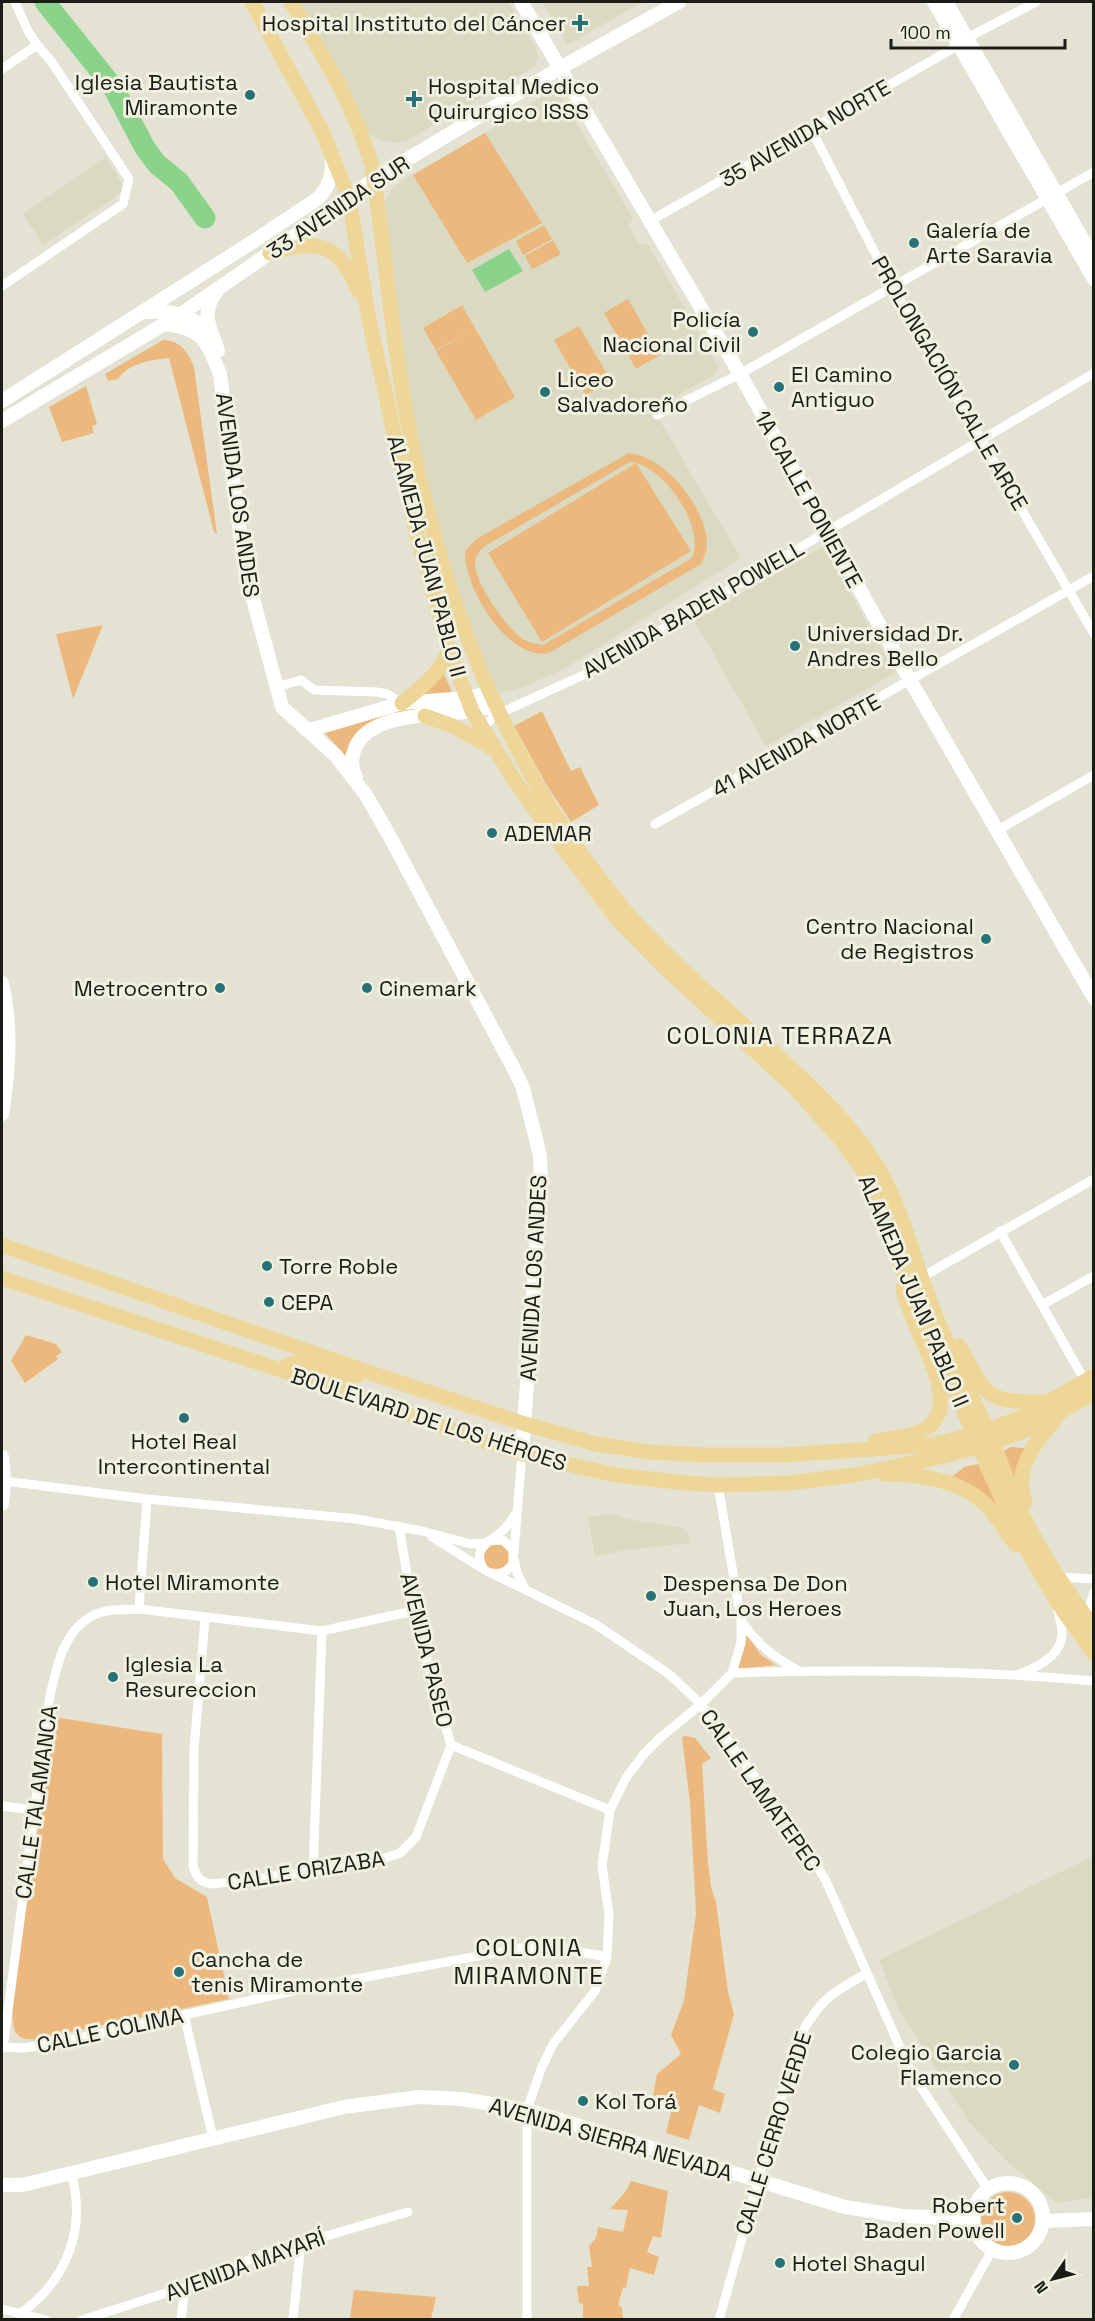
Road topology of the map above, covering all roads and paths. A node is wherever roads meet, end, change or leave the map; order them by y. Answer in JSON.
{"nodes":[{"id":1,"x":15,"y":2,"type":"edge"},
{"id":2,"x":252,"y":2,"type":"edge"},
{"id":3,"x":260,"y":2,"type":"edge"},
{"id":4,"x":282,"y":2,"type":"edge"},
{"id":5,"x":291,"y":2,"type":"edge"},
{"id":6,"x":521,"y":2,"type":"edge"},
{"id":7,"x":679,"y":2,"type":"edge"},
{"id":8,"x":934,"y":2,"type":"edge"},
{"id":9,"x":946,"y":2,"type":"edge"},
{"id":10,"x":1036,"y":2,"type":"edge"},
{"id":11,"x":963,"y":41,"type":"junction"},
{"id":12,"x":37,"y":45,"type":"junction"},
{"id":13,"x":560,"y":68,"type":"junction"},
{"id":14,"x":2,"y":69,"type":"edge"},
{"id":15,"x":811,"y":129,"type":"junction"},
{"id":16,"x":332,"y":153,"type":"junction"},
{"id":17,"x":1094,"y":172,"type":"edge"},
{"id":18,"x":374,"y":179,"type":"junction"},
{"id":19,"x":344,"y":183,"type":"junction"},
{"id":20,"x":1051,"y":196,"type":"junction"},
{"id":21,"x":349,"y":198,"type":"junction"},
{"id":22,"x":650,"y":221,"type":"junction"},
{"id":23,"x":270,"y":253,"type":"junction"},
{"id":24,"x":1094,"y":259,"type":"edge"},
{"id":25,"x":1094,"y":279,"type":"edge"},
{"id":26,"x":2,"y":286,"type":"edge"},
{"id":27,"x":220,"y":287,"type":"junction"},
{"id":28,"x":892,"y":288,"type":"junction"},
{"id":29,"x":141,"y":312,"type":"junction"},
{"id":30,"x":182,"y":314,"type":"junction"},
{"id":31,"x":368,"y":315,"type":"junction"},
{"id":32,"x":165,"y":324,"type":"junction"},
{"id":33,"x":211,"y":332,"type":"junction"},
{"id":34,"x":1094,"y":373,"type":"edge"},
{"id":35,"x":220,"y":374,"type":"junction"},
{"id":36,"x":740,"y":374,"type":"junction"},
{"id":37,"x":2,"y":400,"type":"edge"},
{"id":38,"x":657,"y":415,"type":"dead end"},
{"id":39,"x":2,"y":421,"type":"edge"},
{"id":40,"x":982,"y":439,"type":"junction"},
{"id":41,"x":828,"y":530,"type":"junction"},
{"id":42,"x":1094,"y":576,"type":"edge"},
{"id":43,"x":1070,"y":590,"type":"junction"},
{"id":44,"x":1094,"y":634,"type":"edge"},
{"id":45,"x":449,"y":650,"type":"junction"},
{"id":46,"x":910,"y":680,"type":"junction"},
{"id":47,"x":276,"y":687,"type":"junction"},
{"id":48,"x":402,"y":703,"type":"junction"},
{"id":49,"x":484,"y":705,"type":"junction"},
{"id":50,"x":425,"y":716,"type":"junction"},
{"id":51,"x":310,"y":730,"type":"junction"},
{"id":52,"x":490,"y":742,"type":"junction"},
{"id":53,"x":1094,"y":775,"type":"edge"},
{"id":54,"x":366,"y":795,"type":"junction"},
{"id":55,"x":655,"y":824,"type":"dead end"},
{"id":56,"x":998,"y":831,"type":"junction"},
{"id":57,"x":1089,"y":981,"type":"edge"},
{"id":58,"x":2,"y":983,"type":"edge"},
{"id":59,"x":1094,"y":998,"type":"edge"},
{"id":60,"x":2,"y":1114,"type":"edge"},
{"id":61,"x":1094,"y":1179,"type":"edge"},
{"id":62,"x":1000,"y":1231,"type":"junction"},
{"id":63,"x":2,"y":1245,"type":"edge"},
{"id":64,"x":902,"y":1269,"type":"junction"},
{"id":65,"x":1094,"y":1276,"type":"edge"},
{"id":66,"x":922,"y":1277,"type":"junction"},
{"id":67,"x":2,"y":1278,"type":"edge"},
{"id":68,"x":928,"y":1294,"type":"junction"},
{"id":69,"x":1042,"y":1305,"type":"junction"},
{"id":70,"x":283,"y":1371,"type":"junction"},
{"id":71,"x":364,"y":1371,"type":"junction"},
{"id":72,"x":1091,"y":1388,"type":"edge"},
{"id":73,"x":1050,"y":1402,"type":"junction"},
{"id":74,"x":1070,"y":1407,"type":"junction"},
{"id":75,"x":1026,"y":1423,"type":"junction"},
{"id":76,"x":525,"y":1424,"type":"junction"},
{"id":77,"x":971,"y":1442,"type":"junction"},
{"id":78,"x":841,"y":1450,"type":"junction"},
{"id":79,"x":522,"y":1454,"type":"junction"},
{"id":80,"x":2,"y":1457,"type":"edge"},
{"id":81,"x":854,"y":1475,"type":"junction"},
{"id":82,"x":4,"y":1481,"type":"junction"},
{"id":83,"x":718,"y":1485,"type":"junction"},
{"id":84,"x":147,"y":1498,"type":"junction"},
{"id":85,"x":2,"y":1504,"type":"edge"},
{"id":86,"x":519,"y":1508,"type":"junction"},
{"id":87,"x":399,"y":1526,"type":"junction"},
{"id":88,"x":422,"y":1531,"type":"junction"},
{"id":89,"x":487,"y":1542,"type":"junction"},
{"id":90,"x":514,"y":1556,"type":"junction"},
{"id":91,"x":487,"y":1570,"type":"junction"},
{"id":92,"x":1057,"y":1577,"type":"junction"},
{"id":93,"x":1094,"y":1579,"type":"edge"},
{"id":94,"x":524,"y":1588,"type":"junction"},
{"id":95,"x":1094,"y":1592,"type":"edge"},
{"id":96,"x":1057,"y":1602,"type":"junction"},
{"id":97,"x":140,"y":1609,"type":"junction"},
{"id":98,"x":413,"y":1611,"type":"junction"},
{"id":99,"x":205,"y":1618,"type":"junction"},
{"id":100,"x":741,"y":1620,"type":"junction"},
{"id":101,"x":1094,"y":1626,"type":"edge"},
{"id":102,"x":322,"y":1631,"type":"junction"},
{"id":103,"x":1094,"y":1654,"type":"edge"},
{"id":104,"x":799,"y":1671,"type":"junction"},
{"id":105,"x":732,"y":1673,"type":"junction"},
{"id":106,"x":1015,"y":1676,"type":"junction"},
{"id":107,"x":1094,"y":1681,"type":"edge"},
{"id":108,"x":701,"y":1704,"type":"junction"},
{"id":109,"x":451,"y":1745,"type":"junction"},
{"id":110,"x":2,"y":1806,"type":"edge"},
{"id":111,"x":34,"y":1810,"type":"junction"},
{"id":112,"x":610,"y":1810,"type":"junction"},
{"id":113,"x":313,"y":1871,"type":"junction"},
{"id":114,"x":607,"y":1957,"type":"junction"},
{"id":115,"x":866,"y":1974,"type":"junction"},
{"id":116,"x":184,"y":2015,"type":"junction"},
{"id":117,"x":2,"y":2047,"type":"edge"},
{"id":118,"x":527,"y":2110,"type":"junction"},
{"id":119,"x":213,"y":2138,"type":"junction"},
{"id":120,"x":71,"y":2173,"type":"junction"},
{"id":121,"x":756,"y":2182,"type":"junction"},
{"id":122,"x":2,"y":2186,"type":"edge"},
{"id":123,"x":988,"y":2189,"type":"junction"},
{"id":124,"x":408,"y":2212,"type":"dead end"},
{"id":125,"x":973,"y":2219,"type":"junction"},
{"id":126,"x":1094,"y":2219,"type":"edge"},
{"id":127,"x":1044,"y":2221,"type":"junction"},
{"id":128,"x":301,"y":2242,"type":"junction"},
{"id":129,"x":992,"y":2250,"type":"junction"},
{"id":130,"x":185,"y":2287,"type":"junction"},
{"id":131,"x":2,"y":2309,"type":"edge"},
{"id":132,"x":21,"y":2313,"type":"junction"},
{"id":133,"x":46,"y":2319,"type":"edge"},
{"id":134,"x":82,"y":2319,"type":"edge"},
{"id":135,"x":182,"y":2319,"type":"edge"},
{"id":136,"x":293,"y":2319,"type":"edge"},
{"id":137,"x":526,"y":2319,"type":"edge"},
{"id":138,"x":719,"y":2319,"type":"edge"},
{"id":139,"x":953,"y":2319,"type":"edge"}],
"edges":[{"from":1,"to":12,"type":"street"},
{"from":2,"to":16,"type":"main road","name":"ALAMEDA JUAN PABLO II"},
{"from":3,"to":19,"type":"main road"},
{"from":4,"to":18,"type":"main road"},
{"from":5,"to":18,"type":"main road","name":"ALAMEDA JUAN PABLO II"},
{"from":6,"to":13,"type":"street","name":"1A CALLE PONIENTE"},
{"from":7,"to":13,"type":"street","name":"33 AVENIDA SUR"},
{"from":8,"to":11,"type":"street"},
{"from":9,"to":11,"type":"street"},
{"from":10,"to":11,"type":"street","name":"35 AVENIDA NORTE"},
{"from":11,"to":15,"type":"street","name":"35 AVENIDA NORTE"},
{"from":11,"to":20,"type":"street"},
{"from":12,"to":14,"type":"street"},
{"from":12,"to":26,"type":"street"},
{"from":13,"to":18,"type":"street","name":"33 AVENIDA SUR"},
{"from":13,"to":22,"type":"street","name":"1A CALLE PONIENTE"},
{"from":15,"to":22,"type":"street","name":"35 AVENIDA NORTE"},
{"from":15,"to":28,"type":"street","name":"PROLONGACIÓN CALLE ARCE"},
{"from":16,"to":19,"type":"main road","name":"ALAMEDA JUAN PABLO II"},
{"from":16,"to":29,"type":"street","name":"33 AVENIDA SUR"},
{"from":17,"to":20,"type":"street"},
{"from":18,"to":21,"type":"street","name":"33 AVENIDA SUR"},
{"from":18,"to":49,"type":"main road","name":"ALAMEDA JUAN PABLO II"},
{"from":19,"to":21,"type":"main road","name":"ALAMEDA JUAN PABLO II"},
{"from":20,"to":24,"type":"street"},
{"from":20,"to":25,"type":"street"},
{"from":20,"to":28,"type":"street"},
{"from":21,"to":23,"type":"street","name":"33 AVENIDA SUR"},
{"from":21,"to":31,"type":"main road","name":"ALAMEDA JUAN PABLO II"},
{"from":22,"to":36,"type":"street","name":"1A CALLE PONIENTE"},
{"from":23,"to":27,"type":"street","name":"33 AVENIDA SUR"},
{"from":23,"to":31,"type":"main road"},
{"from":27,"to":30,"type":"street","name":"33 AVENIDA SUR"},
{"from":27,"to":33,"type":"street","name":"AVENIDA LOS ANDES"},
{"from":28,"to":36,"type":"street"},
{"from":28,"to":40,"type":"street","name":"PROLONGACIÓN CALLE ARCE"},
{"from":29,"to":30,"type":"street"},
{"from":29,"to":37,"type":"street","name":"33 AVENIDA SUR"},
{"from":30,"to":32,"type":"street","name":"33 AVENIDA SUR"},
{"from":30,"to":33,"type":"street"},
{"from":31,"to":45,"type":"main road","name":"ALAMEDA JUAN PABLO II"},
{"from":32,"to":35,"type":"street","name":"AVENIDA LOS ANDES"},
{"from":32,"to":39,"type":"street","name":"33 AVENIDA SUR"},
{"from":33,"to":35,"type":"street","name":"AVENIDA LOS ANDES"},
{"from":34,"to":40,"type":"street","name":"AVENIDA BADEN POWELL"},
{"from":35,"to":47,"type":"street","name":"AVENIDA LOS ANDES"},
{"from":36,"to":38,"type":"street"},
{"from":36,"to":41,"type":"street","name":"1A CALLE PONIENTE"},
{"from":40,"to":41,"type":"street","name":"AVENIDA BADEN POWELL"},
{"from":40,"to":43,"type":"street","name":"PROLONGACIÓN CALLE ARCE"},
{"from":41,"to":46,"type":"street","name":"1A CALLE PONIENTE"},
{"from":41,"to":49,"type":"street","name":"AVENIDA BADEN POWELL"},
{"from":42,"to":43,"type":"street","name":"41 AVENIDA NORTE"},
{"from":43,"to":44,"type":"street","name":"PROLONGACIÓN CALLE ARCE"},
{"from":43,"to":46,"type":"street","name":"41 AVENIDA NORTE"},
{"from":45,"to":48,"type":"main road"},
{"from":45,"to":49,"type":"main road","name":"ALAMEDA JUAN PABLO II"},
{"from":46,"to":55,"type":"street","name":"41 AVENIDA NORTE"},
{"from":46,"to":56,"type":"street","name":"1A CALLE PONIENTE"},
{"from":47,"to":48,"type":"street"},
{"from":47,"to":51,"type":"street","name":"AVENIDA LOS ANDES"},
{"from":48,"to":49,"type":"street"},
{"from":48,"to":51,"type":"street"},
{"from":49,"to":50,"type":"street","name":"AVENIDA BADEN POWELL"},
{"from":49,"to":52,"type":"main road","name":"ALAMEDA JUAN PABLO II"},
{"from":49,"to":52,"type":"street"},
{"from":49,"to":66,"type":"main road","name":"ALAMEDA JUAN PABLO II"},
{"from":50,"to":52,"type":"main road"},
{"from":50,"to":54,"type":"street","name":"AVENIDA BADEN POWELL"},
{"from":51,"to":54,"type":"street","name":"AVENIDA LOS ANDES"},
{"from":52,"to":64,"type":"main road","name":"ALAMEDA JUAN PABLO II"},
{"from":53,"to":56,"type":"street"},
{"from":54,"to":76,"type":"street","name":"AVENIDA LOS ANDES"},
{"from":56,"to":57,"type":"street","name":"1A CALLE PONIENTE"},
{"from":57,"to":59,"type":"street","name":"1A CALLE PONIENTE"},
{"from":58,"to":60,"type":"street"},
{"from":61,"to":62,"type":"street"},
{"from":62,"to":66,"type":"street"},
{"from":62,"to":69,"type":"street"},
{"from":63,"to":71,"type":"main road","name":"BOULEVARD DE LOS HÉROES"},
{"from":64,"to":78,"type":"main road"},
{"from":64,"to":96,"type":"main road","name":"ALAMEDA JUAN PABLO II"},
{"from":65,"to":69,"type":"street"},
{"from":66,"to":68,"type":"main road","name":"ALAMEDA JUAN PABLO II"},
{"from":67,"to":70,"type":"main road","name":"BOULEVARD DE LOS HÉROES"},
{"from":68,"to":73,"type":"main road"},
{"from":68,"to":92,"type":"main road","name":"ALAMEDA JUAN PABLO II"},
{"from":69,"to":72,"type":"street"},
{"from":70,"to":71,"type":"main road"},
{"from":70,"to":79,"type":"main road","name":"BOULEVARD DE LOS HÉROES"},
{"from":71,"to":76,"type":"main road","name":"BOULEVARD DE LOS HÉROES"},
{"from":72,"to":73,"type":"main road"},
{"from":72,"to":74,"type":"main road"},
{"from":73,"to":75,"type":"main road"},
{"from":74,"to":75,"type":"main road"},
{"from":74,"to":92,"type":"main road"},
{"from":75,"to":77,"type":"main road"},
{"from":76,"to":78,"type":"main road","name":"BOULEVARD DE LOS HÉROES"},
{"from":76,"to":79,"type":"street","name":"AVENIDA LOS ANDES"},
{"from":77,"to":78,"type":"main road","name":"BOULEVARD DE LOS HÉROES"},
{"from":77,"to":81,"type":"main road","name":"BOULEVARD DE LOS HÉROES"},
{"from":79,"to":83,"type":"main road","name":"BOULEVARD DE LOS HÉROES"},
{"from":79,"to":86,"type":"street","name":"AVENIDA LOS ANDES"},
{"from":80,"to":82,"type":"street"},
{"from":81,"to":83,"type":"main road","name":"BOULEVARD DE LOS HÉROES"},
{"from":81,"to":96,"type":"main road"},
{"from":82,"to":84,"type":"street"},
{"from":82,"to":85,"type":"street"},
{"from":83,"to":100,"type":"street"},
{"from":84,"to":87,"type":"street"},
{"from":84,"to":97,"type":"street"},
{"from":86,"to":89,"type":"street"},
{"from":86,"to":90,"type":"street","name":"AVENIDA LOS ANDES"},
{"from":87,"to":88,"type":"street"},
{"from":87,"to":98,"type":"street","name":"AVENIDA PASEO"},
{"from":88,"to":89,"type":"street"},
{"from":88,"to":91,"type":"street"},
{"from":89,"to":90,"type":"street"},
{"from":89,"to":91,"type":"street"},
{"from":90,"to":91,"type":"street"},
{"from":90,"to":94,"type":"street"},
{"from":91,"to":94,"type":"street","name":"CALLE LAMATEPEC"},
{"from":92,"to":93,"type":"street"},
{"from":92,"to":101,"type":"main road","name":"ALAMEDA JUAN PABLO II"},
{"from":94,"to":108,"type":"street","name":"CALLE LAMATEPEC"},
{"from":95,"to":101,"type":"street"},
{"from":96,"to":103,"type":"main road","name":"ALAMEDA JUAN PABLO II"},
{"from":96,"to":106,"type":"street"},
{"from":97,"to":99,"type":"street","name":"CALLE TALAMANCA"},
{"from":97,"to":111,"type":"street","name":"CALLE TALAMANCA"},
{"from":98,"to":102,"type":"street","name":"CALLE TALAMANCA"},
{"from":98,"to":109,"type":"street","name":"AVENIDA PASEO"},
{"from":99,"to":102,"type":"street","name":"CALLE TALAMANCA"},
{"from":99,"to":113,"type":"street","name":"CALLE ORIZABA"},
{"from":100,"to":104,"type":"street"},
{"from":100,"to":105,"type":"street"},
{"from":102,"to":113,"type":"street"},
{"from":104,"to":105,"type":"street"},
{"from":104,"to":106,"type":"street"},
{"from":105,"to":108,"type":"street"},
{"from":106,"to":107,"type":"street"},
{"from":108,"to":112,"type":"street"},
{"from":108,"to":115,"type":"street","name":"CALLE LAMATEPEC"},
{"from":109,"to":112,"type":"street","name":"AVENIDA PASEO"},
{"from":109,"to":113,"type":"street","name":"CALLE ORIZABA"},
{"from":110,"to":111,"type":"street"},
{"from":111,"to":117,"type":"street","name":"CALLE TALAMANCA"},
{"from":112,"to":114,"type":"street"},
{"from":114,"to":116,"type":"street","name":"CALLE COLIMA"},
{"from":114,"to":118,"type":"street"},
{"from":115,"to":121,"type":"street","name":"CALLE CERRO VERDE"},
{"from":115,"to":123,"type":"street","name":"CALLE LAMATEPEC"},
{"from":116,"to":117,"type":"street","name":"CALLE COLIMA"},
{"from":116,"to":119,"type":"street"},
{"from":118,"to":119,"type":"street","name":"AVENIDA SIERRA NEVADA"},
{"from":118,"to":121,"type":"street","name":"AVENIDA SIERRA NEVADA"},
{"from":118,"to":137,"type":"street"},
{"from":119,"to":120,"type":"street","name":"AVENIDA SIERRA NEVADA"},
{"from":120,"to":122,"type":"street","name":"AVENIDA SIERRA NEVADA"},
{"from":120,"to":132,"type":"street"},
{"from":121,"to":125,"type":"street","name":"AVENIDA SIERRA NEVADA"},
{"from":121,"to":138,"type":"street","name":"CALLE CERRO VERDE"},
{"from":123,"to":125,"type":"street"},
{"from":123,"to":127,"type":"street"},
{"from":124,"to":128,"type":"street","name":"AVENIDA MAYARÍ"},
{"from":125,"to":129,"type":"street"},
{"from":126,"to":127,"type":"street"},
{"from":127,"to":129,"type":"street"},
{"from":128,"to":130,"type":"street","name":"AVENIDA MAYARÍ"},
{"from":128,"to":136,"type":"street"},
{"from":129,"to":139,"type":"street"},
{"from":130,"to":134,"type":"street","name":"AVENIDA MAYARÍ"},
{"from":130,"to":135,"type":"street"},
{"from":131,"to":132,"type":"street"},
{"from":132,"to":133,"type":"street"}]}
